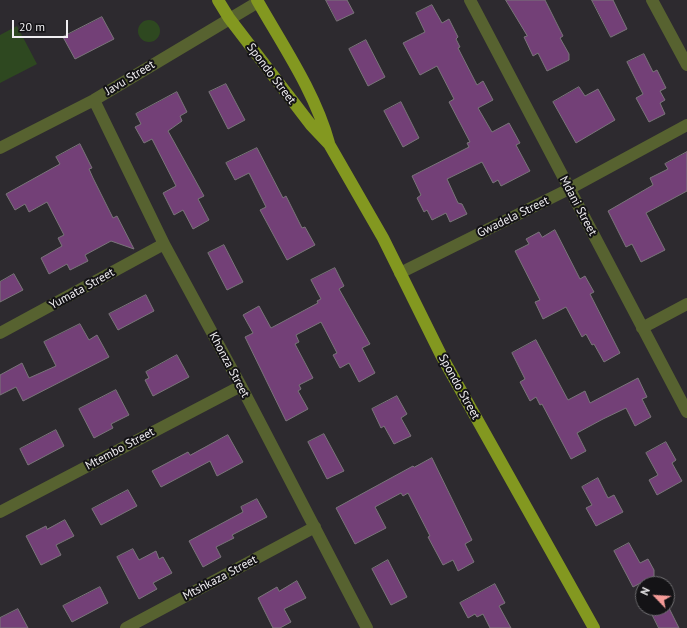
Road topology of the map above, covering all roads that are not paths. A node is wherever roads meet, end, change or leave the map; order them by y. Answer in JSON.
{"nodes":[{"id":1,"x":218,"y":0,"type":"edge"},
{"id":2,"x":470,"y":0,"type":"edge"},
{"id":3,"x":652,"y":0,"type":"edge"},
{"id":4,"x":257,"y":1,"type":"edge"},
{"id":5,"x":229,"y":18,"type":"junction"},
{"id":6,"x":687,"y":65,"type":"edge"},
{"id":7,"x":94,"y":100,"type":"junction"},
{"id":8,"x":687,"y":125,"type":"edge"},
{"id":9,"x":329,"y":144,"type":"junction"},
{"id":10,"x":0,"y":148,"type":"edge"},
{"id":11,"x":569,"y":189,"type":"junction"},
{"id":12,"x":164,"y":244,"type":"junction"},
{"id":13,"x":400,"y":273,"type":"junction"},
{"id":14,"x":687,"y":304,"type":"edge"},
{"id":15,"x":642,"y":328,"type":"junction"},
{"id":16,"x":0,"y":333,"type":"edge"},
{"id":17,"x":241,"y":386,"type":"junction"},
{"id":18,"x":687,"y":412,"type":"edge"},
{"id":19,"x":0,"y":512,"type":"edge"},
{"id":20,"x":315,"y":527,"type":"junction"},
{"id":21,"x":126,"y":628,"type":"edge"},
{"id":22,"x":366,"y":628,"type":"edge"},
{"id":23,"x":594,"y":628,"type":"edge"}],
"edges":[{"from":1,"to":5,"type":"main road","name":"Spondo Street"},
{"from":2,"to":11,"type":"street","name":"Mdani Street"},
{"from":3,"to":6,"type":"street"},
{"from":4,"to":5,"type":"street","name":"Javu Street"},
{"from":4,"to":9,"type":"main road","name":"Spondo Street"},
{"from":5,"to":7,"type":"street","name":"Javu Street"},
{"from":5,"to":9,"type":"main road","name":"Spondo Street"},
{"from":7,"to":10,"type":"street","name":"Javu Street"},
{"from":7,"to":12,"type":"street","name":"Khonza Street"},
{"from":8,"to":11,"type":"street","name":"Gwadela Street"},
{"from":9,"to":13,"type":"main road","name":"Spondo Street"},
{"from":11,"to":13,"type":"street","name":"Gwadela Street"},
{"from":11,"to":15,"type":"street","name":"Mdani Street"},
{"from":12,"to":16,"type":"street","name":"Yumata Street"},
{"from":12,"to":17,"type":"street","name":"Khonza Street"},
{"from":13,"to":23,"type":"main road","name":"Spondo Street"},
{"from":14,"to":15,"type":"street"},
{"from":15,"to":18,"type":"street","name":"Mdani Street"},
{"from":17,"to":19,"type":"street","name":"Mtembo Street"},
{"from":17,"to":20,"type":"street","name":"Khonza Street"},
{"from":20,"to":21,"type":"street","name":"Mtshkaza Street"},
{"from":20,"to":22,"type":"street","name":"Khonza Street"}]}
